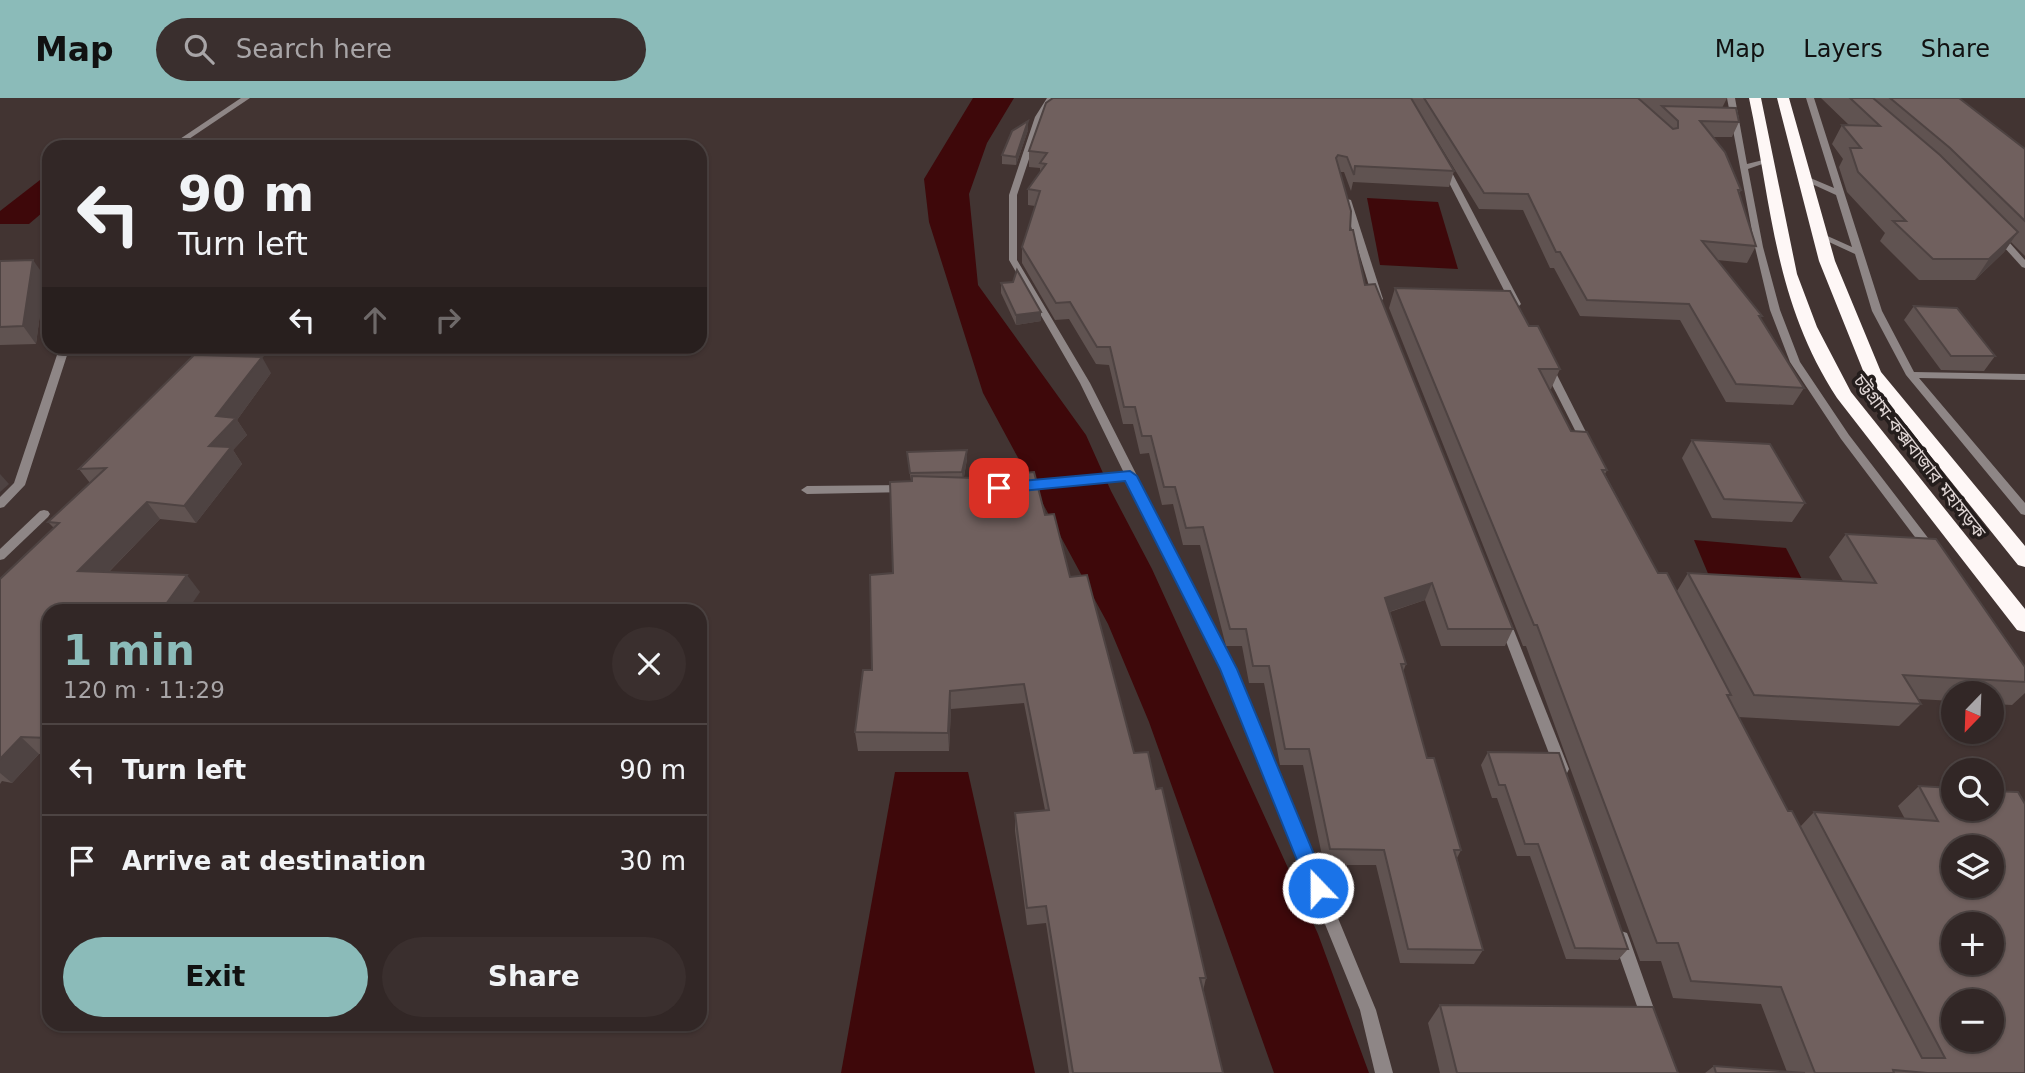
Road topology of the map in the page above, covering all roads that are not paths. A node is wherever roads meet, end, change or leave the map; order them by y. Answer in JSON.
{"nodes":[{"id":1,"x":246,"y":98,"type":"edge"},
{"id":2,"x":1051,"y":98,"type":"edge"},
{"id":3,"x":1731,"y":98,"type":"edge"},
{"id":4,"x":1755,"y":98,"type":"edge"},
{"id":5,"x":1783,"y":98,"type":"edge"},
{"id":6,"x":1810,"y":98,"type":"edge"},
{"id":7,"x":1722,"y":118,"type":"edge"},
{"id":8,"x":1735,"y":118,"type":"junction"},
{"id":9,"x":183,"y":140,"type":"edge"},
{"id":10,"x":1438,"y":154,"type":"edge"},
{"id":11,"x":1767,"y":161,"type":"junction"},
{"id":12,"x":1743,"y":168,"type":"junction"},
{"id":13,"x":1805,"y":180,"type":"junction"},
{"id":14,"x":1343,"y":187,"type":"edge"},
{"id":15,"x":1772,"y":189,"type":"junction"},
{"id":16,"x":1839,"y":193,"type":"junction"},
{"id":17,"x":1750,"y":197,"type":"junction"},
{"id":18,"x":1987,"y":225,"type":"edge"},
{"id":19,"x":1821,"y":236,"type":"junction"},
{"id":20,"x":1858,"y":253,"type":"junction"},
{"id":21,"x":2025,"y":265,"type":"edge"},
{"id":22,"x":1383,"y":313,"type":"edge"},
{"id":23,"x":1520,"y":313,"type":"edge"},
{"id":24,"x":1539,"y":349,"type":"edge"},
{"id":25,"x":62,"y":354,"type":"edge"},
{"id":26,"x":1911,"y":375,"type":"junction"},
{"id":27,"x":2025,"y":377,"type":"edge"},
{"id":28,"x":1596,"y":460,"type":"edge"},
{"id":29,"x":1130,"y":476,"type":"junction"},
{"id":30,"x":1011,"y":487,"type":"edge"},
{"id":31,"x":917,"y":489,"type":"edge"},
{"id":32,"x":807,"y":490,"type":"dead end"},
{"id":33,"x":0,"y":503,"type":"edge"},
{"id":34,"x":2025,"y":511,"type":"edge"},
{"id":35,"x":44,"y":514,"type":"dead end"},
{"id":36,"x":0,"y":556,"type":"edge"},
{"id":37,"x":2025,"y":560,"type":"edge"},
{"id":38,"x":1942,"y":564,"type":"edge"},
{"id":39,"x":1500,"y":612,"type":"edge"},
{"id":40,"x":2025,"y":624,"type":"edge"},
{"id":41,"x":1567,"y":781,"type":"edge"},
{"id":42,"x":1615,"y":921,"type":"edge"},
{"id":43,"x":1655,"y":1035,"type":"edge"},
{"id":44,"x":1384,"y":1073,"type":"edge"}],
"edges":[{"from":1,"to":9,"type":"street"},
{"from":2,"to":29,"type":"street"},
{"from":3,"to":8,"type":"street"},
{"from":4,"to":11,"type":"highway","name":"চট্টগ্রাম-কক্সবাজার মহাসড়ক"},
{"from":5,"to":13,"type":"highway","name":"চট্টগ্রাম-কক্সবাজার মহাসড়ক"},
{"from":6,"to":16,"type":"street"},
{"from":7,"to":8,"type":"street"},
{"from":8,"to":12,"type":"street"},
{"from":10,"to":23,"type":"street"},
{"from":11,"to":12,"type":"street"},
{"from":11,"to":15,"type":"highway","name":"চট্টগ্রাম-কক্সবাজার মহাসড়ক"},
{"from":12,"to":17,"type":"street"},
{"from":13,"to":16,"type":"street"},
{"from":13,"to":19,"type":"highway","name":"চট্টগ্রাম-কক্সবাজার মহাসড়ক"},
{"from":14,"to":22,"type":"street"},
{"from":15,"to":17,"type":"street"},
{"from":15,"to":40,"type":"highway","name":"চট্টগ্রাম-কক্সবাজার মহাসড়ক"},
{"from":16,"to":20,"type":"street"},
{"from":17,"to":38,"type":"street"},
{"from":18,"to":21,"type":"street"},
{"from":19,"to":20,"type":"street"},
{"from":19,"to":37,"type":"highway","name":"চট্টগ্রাম-কক্সবাজার মহাসড়ক"},
{"from":20,"to":26,"type":"street"},
{"from":24,"to":28,"type":"street"},
{"from":25,"to":33,"type":"street"},
{"from":26,"to":27,"type":"street"},
{"from":26,"to":34,"type":"street"},
{"from":29,"to":30,"type":"street"},
{"from":29,"to":44,"type":"street"},
{"from":31,"to":32,"type":"street"},
{"from":35,"to":36,"type":"street"},
{"from":39,"to":41,"type":"street"},
{"from":42,"to":43,"type":"street"}]}
